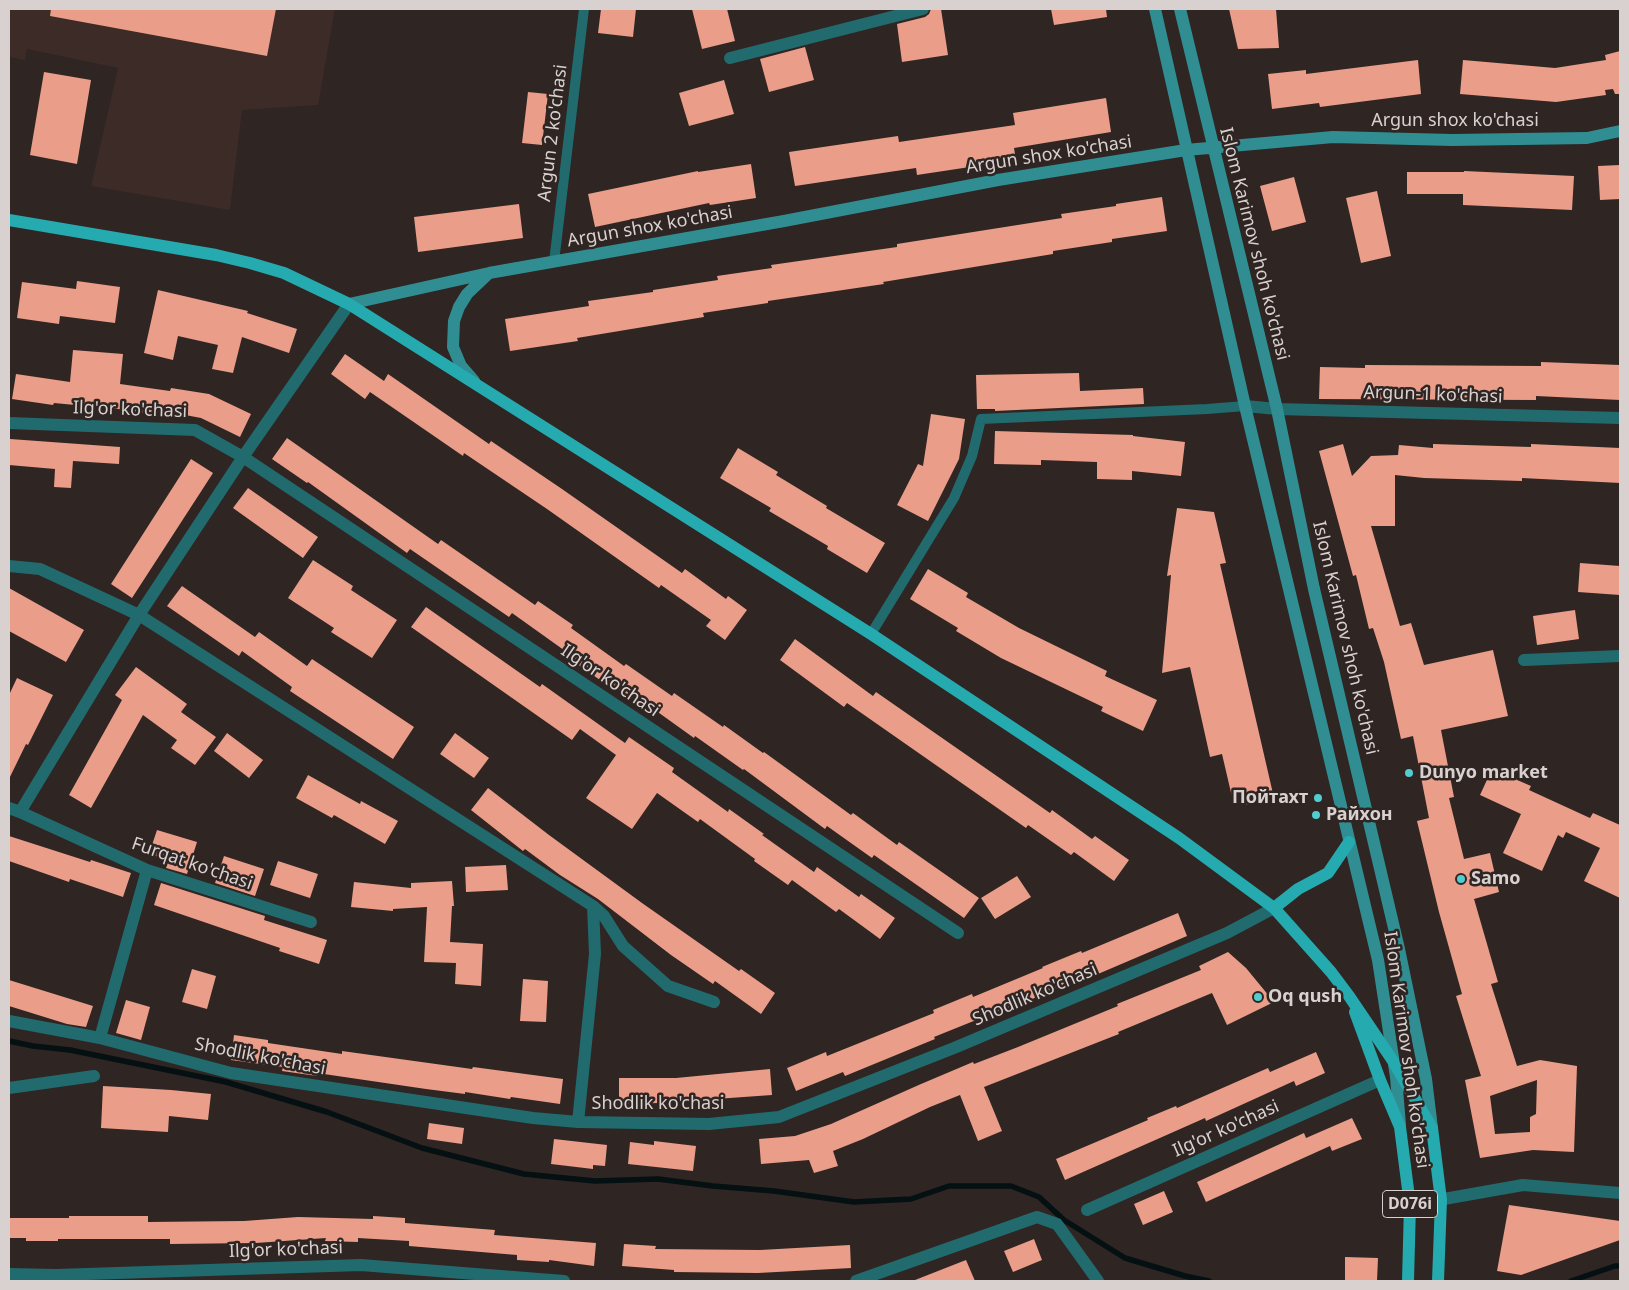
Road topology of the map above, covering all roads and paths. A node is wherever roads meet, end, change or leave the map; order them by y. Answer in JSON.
{"nodes":[{"id":1,"x":584,"y":9,"type":"edge"},
{"id":2,"x":923,"y":9,"type":"edge"},
{"id":3,"x":1154,"y":9,"type":"edge"},
{"id":4,"x":1180,"y":9,"type":"edge"},
{"id":5,"x":730,"y":58,"type":"dead end"},
{"id":6,"x":1620,"y":130,"type":"edge"},
{"id":7,"x":1213,"y":148,"type":"junction"},
{"id":8,"x":1186,"y":150,"type":"junction"},
{"id":9,"x":9,"y":220,"type":"edge"},
{"id":10,"x":554,"y":262,"type":"junction"},
{"id":11,"x":489,"y":273,"type":"junction"},
{"id":12,"x":349,"y":304,"type":"junction"},
{"id":13,"x":476,"y":383,"type":"junction"},
{"id":14,"x":1245,"y":406,"type":"junction"},
{"id":15,"x":1277,"y":408,"type":"junction"},
{"id":16,"x":1620,"y":418,"type":"edge"},
{"id":17,"x":9,"y":423,"type":"edge"},
{"id":18,"x":243,"y":457,"type":"junction"},
{"id":19,"x":9,"y":566,"type":"edge"},
{"id":20,"x":139,"y":615,"type":"junction"},
{"id":21,"x":871,"y":634,"type":"junction"},
{"id":22,"x":1620,"y":656,"type":"edge"},
{"id":23,"x":1524,"y":660,"type":"dead end"},
{"id":24,"x":14,"y":810,"type":"edge"},
{"id":25,"x":1349,"y":842,"type":"junction"},
{"id":26,"x":147,"y":870,"type":"junction"},
{"id":27,"x":594,"y":906,"type":"junction"},
{"id":28,"x":1274,"y":908,"type":"junction"},
{"id":29,"x":310,"y":922,"type":"dead end"},
{"id":30,"x":958,"y":933,"type":"dead end"},
{"id":31,"x":1349,"y":996,"type":"junction"},
{"id":32,"x":714,"y":1002,"type":"dead end"},
{"id":33,"x":9,"y":1022,"type":"edge"},
{"id":34,"x":100,"y":1038,"type":"junction"},
{"id":35,"x":1394,"y":1061,"type":"junction"},
{"id":36,"x":94,"y":1076,"type":"dead end"},
{"id":37,"x":1380,"y":1080,"type":"junction"},
{"id":38,"x":9,"y":1088,"type":"edge"},
{"id":39,"x":578,"y":1122,"type":"junction"},
{"id":40,"x":1400,"y":1127,"type":"junction"},
{"id":41,"x":1432,"y":1128,"type":"junction"},
{"id":42,"x":1620,"y":1193,"type":"edge"},
{"id":43,"x":1441,"y":1200,"type":"junction"},
{"id":44,"x":1410,"y":1205,"type":"junction"},
{"id":45,"x":1087,"y":1210,"type":"dead end"},
{"id":46,"x":9,"y":1274,"type":"edge"},
{"id":47,"x":564,"y":1281,"type":"edge"},
{"id":48,"x":856,"y":1281,"type":"edge"},
{"id":49,"x":1098,"y":1281,"type":"edge"},
{"id":50,"x":1408,"y":1281,"type":"edge"},
{"id":51,"x":1438,"y":1281,"type":"edge"}],
"edges":[{"from":1,"to":10,"type":"lane","name":"Argun 2 ko'chasi"},
{"from":2,"to":5,"type":"street"},
{"from":3,"to":8,"type":"main road","name":"Islom Karimov shoh ko'chasi","number":"D076i"},
{"from":4,"to":7,"type":"main road","name":"Islom Karimov shoh ko'chasi","number":"D076i"},
{"from":6,"to":7,"type":"main road","name":"Argun shox ko'chasi"},
{"from":7,"to":8,"type":"main road","name":"Argun shox ko'chasi"},
{"from":7,"to":15,"type":"main road","name":"Islom Karimov shoh ko'chasi","number":"D076i"},
{"from":8,"to":10,"type":"main road","name":"Argun shox ko'chasi"},
{"from":8,"to":14,"type":"main road","name":"Islom Karimov shoh ko'chasi","number":"D076i"},
{"from":9,"to":12,"type":"main road"},
{"from":10,"to":11,"type":"main road","name":"Argun shox ko'chasi"},
{"from":11,"to":12,"type":"main road","name":"Argun shox ko'chasi"},
{"from":11,"to":13,"type":"main road"},
{"from":12,"to":13,"type":"main road"},
{"from":12,"to":18,"type":"street"},
{"from":13,"to":21,"type":"main road"},
{"from":14,"to":15,"type":"street","name":"Argun-1 ko'chasi"},
{"from":14,"to":21,"type":"lane"},
{"from":14,"to":25,"type":"main road","name":"Islom Karimov shoh ko'chasi","number":"D076i"},
{"from":15,"to":16,"type":"street","name":"Argun-1 ko'chasi"},
{"from":15,"to":41,"type":"main road","name":"Islom Karimov shoh ko'chasi","number":"D076i"},
{"from":17,"to":18,"type":"street","name":"Ilg'or ko'chasi"},
{"from":18,"to":20,"type":"street"},
{"from":18,"to":30,"type":"street","name":"Ilg'or ko'chasi"},
{"from":19,"to":20,"type":"street"},
{"from":20,"to":24,"type":"street"},
{"from":20,"to":27,"type":"street"},
{"from":21,"to":28,"type":"main road"},
{"from":22,"to":23,"type":"street"},
{"from":24,"to":26,"type":"street","name":"Furqat ko'chasi"},
{"from":25,"to":28,"type":"main road"},
{"from":25,"to":35,"type":"main road","name":"Islom Karimov shoh ko'chasi","number":"D076i"},
{"from":26,"to":29,"type":"street","name":"Furqat ko'chasi"},
{"from":26,"to":34,"type":"street"},
{"from":27,"to":32,"type":"street"},
{"from":27,"to":39,"type":"street"},
{"from":28,"to":31,"type":"main road"},
{"from":28,"to":39,"type":"street","name":"Shodlik ko'chasi"},
{"from":31,"to":35,"type":"main road"},
{"from":31,"to":37,"type":"main road"},
{"from":33,"to":34,"type":"street","name":"Shodlik ko'chasi"},
{"from":34,"to":39,"type":"street","name":"Shodlik ko'chasi"},
{"from":35,"to":40,"type":"main road","name":"Islom Karimov shoh ko'chasi","number":"D076i"},
{"from":35,"to":41,"type":"main road"},
{"from":36,"to":38,"type":"street"},
{"from":37,"to":40,"type":"main road"},
{"from":37,"to":45,"type":"street","name":"Ilg'or ko'chasi"},
{"from":40,"to":44,"type":"main road","name":"Islom Karimov shoh ko'chasi","number":"D076i"},
{"from":41,"to":43,"type":"main road","name":"Islom Karimov shoh ko'chasi","number":"D076i"},
{"from":42,"to":43,"type":"street"},
{"from":43,"to":44,"type":"street"},
{"from":43,"to":51,"type":"main road","name":"Islom Karimov shoh ko'chasi","number":"D076i"},
{"from":44,"to":50,"type":"main road","name":"Islom Karimov shoh ko'chasi","number":"D076i"},
{"from":46,"to":47,"type":"street","name":"Ilg'or ko'chasi"},
{"from":48,"to":49,"type":"street"}]}
